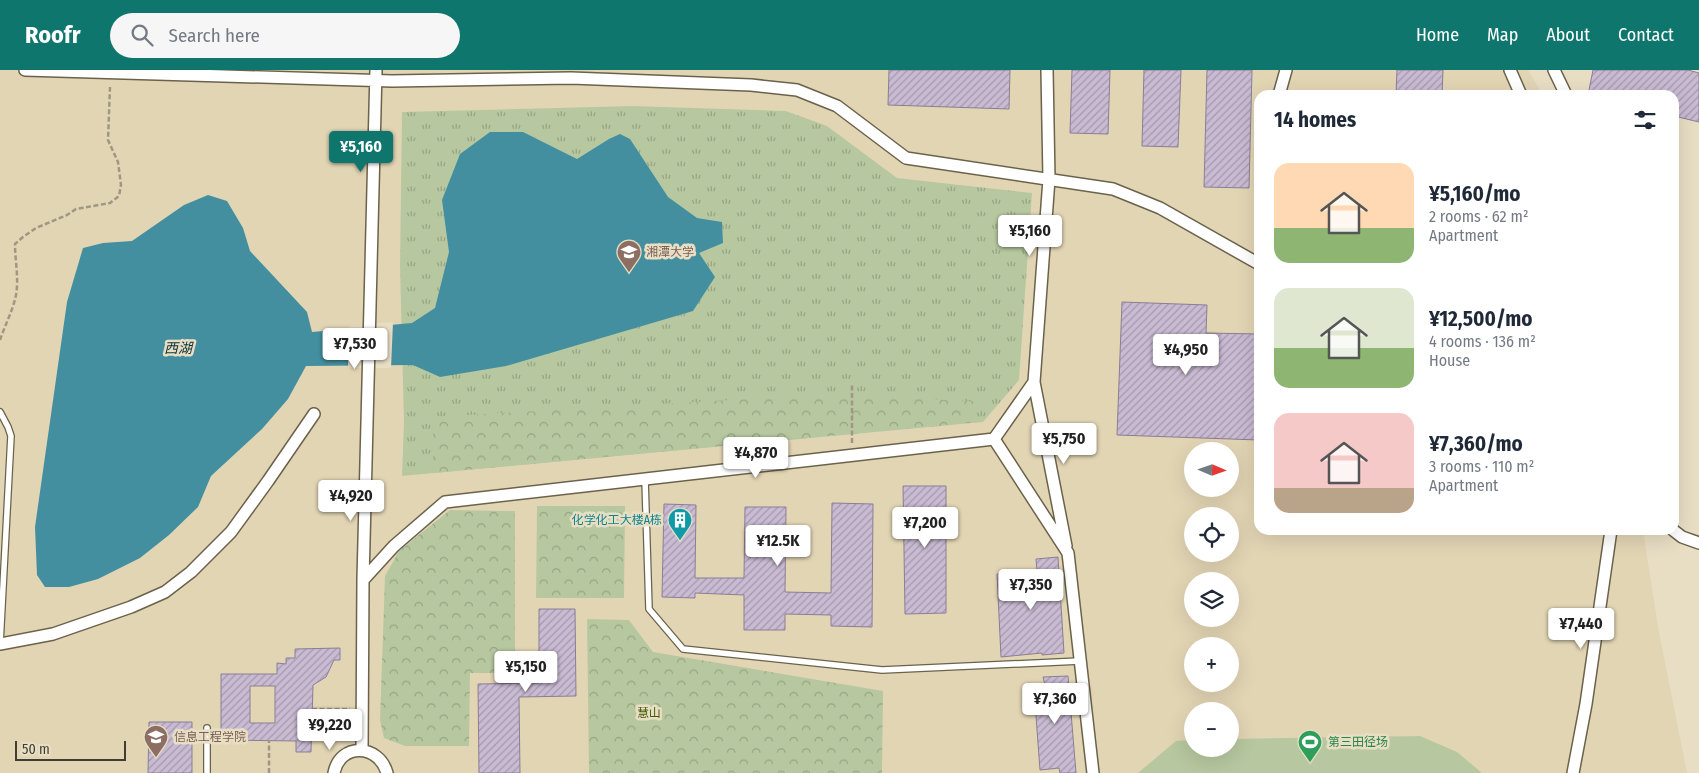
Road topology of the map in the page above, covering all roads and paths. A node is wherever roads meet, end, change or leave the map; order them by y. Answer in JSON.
{"nodes":[{"id":1,"x":25,"y":70,"type":"edge"},
{"id":2,"x":1047,"y":70,"type":"edge"},
{"id":3,"x":1286,"y":70,"type":"edge"},
{"id":4,"x":1510,"y":70,"type":"edge"},
{"id":5,"x":1554,"y":70,"type":"edge"},
{"id":6,"x":376,"y":75,"type":"edge"},
{"id":7,"x":110,"y":87,"type":"dead end"},
{"id":8,"x":1280,"y":90,"type":"edge"},
{"id":9,"x":1519,"y":90,"type":"edge"},
{"id":10,"x":1564,"y":90,"type":"edge"},
{"id":11,"x":1049,"y":180,"type":"junction"},
{"id":12,"x":1254,"y":261,"type":"edge"},
{"id":13,"x":0,"y":340,"type":"edge"},
{"id":14,"x":1034,"y":382,"type":"junction"},
{"id":15,"x":852,"y":385,"type":"dead end"},
{"id":16,"x":0,"y":412,"type":"edge"},
{"id":17,"x":314,"y":414,"type":"dead end"},
{"id":18,"x":994,"y":439,"type":"junction"},
{"id":19,"x":852,"y":443,"type":"dead end"},
{"id":20,"x":645,"y":479,"type":"junction"},
{"id":21,"x":1610,"y":535,"type":"edge"},
{"id":22,"x":1679,"y":535,"type":"edge"},
{"id":23,"x":1699,"y":543,"type":"edge"},
{"id":24,"x":1068,"y":552,"type":"junction"},
{"id":25,"x":362,"y":580,"type":"junction"},
{"id":26,"x":0,"y":644,"type":"edge"},
{"id":27,"x":1080,"y":661,"type":"junction"},
{"id":28,"x":312,"y":709,"type":"dead end"},
{"id":29,"x":362,"y":709,"type":"junction"},
{"id":30,"x":206,"y":728,"type":"dead end"},
{"id":31,"x":269,"y":740,"type":"dead end"},
{"id":32,"x":362,"y":750,"type":"junction"},
{"id":33,"x":207,"y":773,"type":"edge"},
{"id":34,"x":269,"y":773,"type":"edge"},
{"id":35,"x":334,"y":773,"type":"edge"},
{"id":36,"x":387,"y":773,"type":"edge"},
{"id":37,"x":1093,"y":773,"type":"edge"},
{"id":38,"x":1573,"y":773,"type":"edge"}],
"edges":[{"from":1,"to":6,"type":"street"},
{"from":2,"to":11,"type":"street"},
{"from":3,"to":8,"type":"street"},
{"from":4,"to":9,"type":"street"},
{"from":5,"to":10,"type":"street"},
{"from":6,"to":11,"type":"street"},
{"from":6,"to":25,"type":"street"},
{"from":7,"to":13,"type":"path"},
{"from":11,"to":12,"type":"street"},
{"from":11,"to":14,"type":"street"},
{"from":14,"to":18,"type":"street"},
{"from":14,"to":24,"type":"street"},
{"from":15,"to":19,"type":"path"},
{"from":16,"to":26,"type":"lane"},
{"from":17,"to":26,"type":"street"},
{"from":18,"to":20,"type":"street"},
{"from":18,"to":24,"type":"street"},
{"from":20,"to":25,"type":"street"},
{"from":20,"to":27,"type":"lane"},
{"from":21,"to":38,"type":"street"},
{"from":22,"to":23,"type":"street"},
{"from":24,"to":27,"type":"street"},
{"from":25,"to":29,"type":"street"},
{"from":27,"to":37,"type":"street"},
{"from":28,"to":29,"type":"path"},
{"from":29,"to":32,"type":"street"},
{"from":30,"to":33,"type":"lane"},
{"from":31,"to":34,"type":"path"},
{"from":32,"to":35,"type":"street"},
{"from":32,"to":36,"type":"street"}]}
